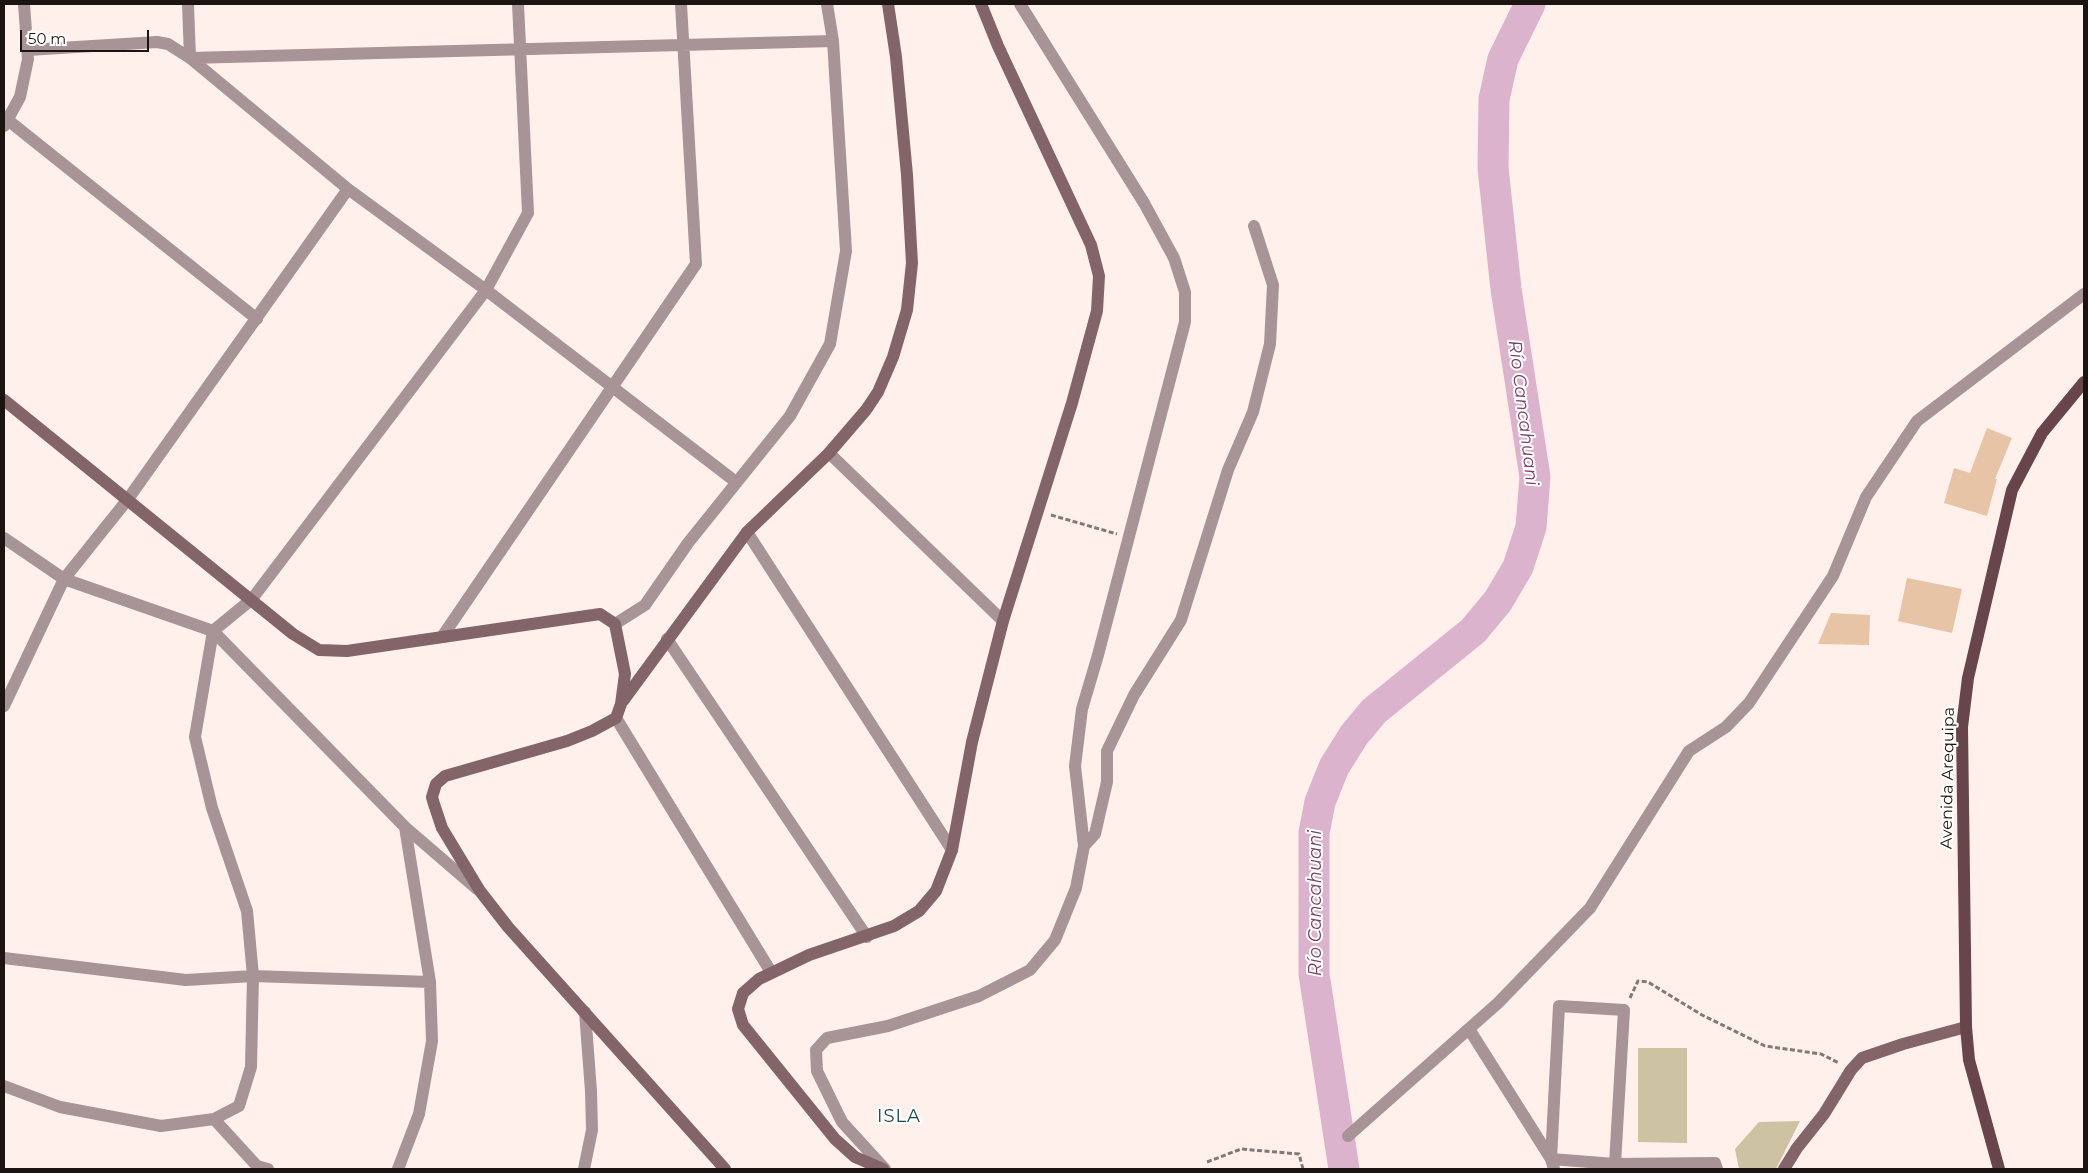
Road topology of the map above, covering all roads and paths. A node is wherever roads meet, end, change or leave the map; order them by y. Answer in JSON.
{"nodes":[{"id":1,"x":24,"y":4,"type":"edge"},
{"id":2,"x":188,"y":4,"type":"edge"},
{"id":3,"x":518,"y":4,"type":"edge"},
{"id":4,"x":681,"y":4,"type":"edge"},
{"id":5,"x":827,"y":4,"type":"edge"},
{"id":6,"x":888,"y":4,"type":"edge"},
{"id":7,"x":981,"y":4,"type":"edge"},
{"id":8,"x":1020,"y":4,"type":"edge"},
{"id":9,"x":833,"y":41,"type":"junction"},
{"id":10,"x":684,"y":45,"type":"junction"},
{"id":11,"x":520,"y":48,"type":"junction"},
{"id":12,"x":28,"y":50,"type":"junction"},
{"id":13,"x":190,"y":58,"type":"junction"},
{"id":14,"x":5,"y":121,"type":"edge"},
{"id":15,"x":348,"y":189,"type":"junction"},
{"id":16,"x":1254,"y":226,"type":"dead end"},
{"id":17,"x":486,"y":290,"type":"junction"},
{"id":18,"x":2084,"y":294,"type":"edge"},
{"id":19,"x":256,"y":320,"type":"junction"},
{"id":20,"x":2084,"y":382,"type":"edge"},
{"id":21,"x":612,"y":387,"type":"junction"},
{"id":22,"x":4,"y":400,"type":"edge"},
{"id":23,"x":829,"y":453,"type":"junction"},
{"id":24,"x":736,"y":482,"type":"junction"},
{"id":25,"x":128,"y":499,"type":"junction"},
{"id":26,"x":1038,"y":511,"type":"junction"},
{"id":27,"x":747,"y":532,"type":"junction"},
{"id":28,"x":1128,"y":537,"type":"junction"},
{"id":29,"x":4,"y":538,"type":"edge"},
{"id":30,"x":64,"y":579,"type":"junction"},
{"id":31,"x":252,"y":599,"type":"junction"},
{"id":32,"x":1003,"y":620,"type":"junction"},
{"id":33,"x":614,"y":624,"type":"junction"},
{"id":34,"x":213,"y":631,"type":"junction"},
{"id":35,"x":442,"y":637,"type":"junction"},
{"id":36,"x":667,"y":639,"type":"junction"},
{"id":37,"x":621,"y":704,"type":"junction"},
{"id":38,"x":4,"y":706,"type":"edge"},
{"id":39,"x":616,"y":718,"type":"junction"},
{"id":40,"x":405,"y":827,"type":"junction"},
{"id":41,"x":1084,"y":846,"type":"junction"},
{"id":42,"x":952,"y":850,"type":"junction"},
{"id":43,"x":480,"y":891,"type":"junction"},
{"id":44,"x":867,"y":937,"type":"junction"},
{"id":45,"x":4,"y":958,"type":"edge"},
{"id":46,"x":771,"y":972,"type":"junction"},
{"id":47,"x":253,"y":976,"type":"junction"},
{"id":48,"x":430,"y":982,"type":"junction"},
{"id":49,"x":1624,"y":1010,"type":"junction"},
{"id":50,"x":586,"y":1012,"type":"junction"},
{"id":51,"x":1966,"y":1027,"type":"junction"},
{"id":52,"x":1469,"y":1029,"type":"junction"},
{"id":53,"x":1851,"y":1070,"type":"junction"},
{"id":54,"x":4,"y":1086,"type":"edge"},
{"id":55,"x":214,"y":1119,"type":"junction"},
{"id":56,"x":1348,"y":1136,"type":"dead end"},
{"id":57,"x":1206,"y":1162,"type":"dead end"},
{"id":58,"x":1553,"y":1164,"type":"edge"},
{"id":59,"x":1615,"y":1164,"type":"junction"},
{"id":60,"x":268,"y":1169,"type":"edge"},
{"id":61,"x":398,"y":1169,"type":"edge"},
{"id":62,"x":584,"y":1169,"type":"edge"},
{"id":63,"x":725,"y":1169,"type":"edge"},
{"id":64,"x":884,"y":1169,"type":"edge"},
{"id":65,"x":1303,"y":1169,"type":"edge"},
{"id":66,"x":1717,"y":1169,"type":"edge"},
{"id":67,"x":1784,"y":1169,"type":"edge"},
{"id":68,"x":1999,"y":1169,"type":"edge"}],
"edges":[{"from":1,"to":12,"type":"street"},
{"from":2,"to":13,"type":"street"},
{"from":3,"to":11,"type":"street"},
{"from":4,"to":10,"type":"street"},
{"from":5,"to":9,"type":"street"},
{"from":6,"to":23,"type":"street"},
{"from":7,"to":26,"type":"street"},
{"from":8,"to":28,"type":"street"},
{"from":9,"to":10,"type":"street"},
{"from":9,"to":24,"type":"street"},
{"from":10,"to":11,"type":"street"},
{"from":10,"to":21,"type":"street"},
{"from":11,"to":13,"type":"street"},
{"from":11,"to":17,"type":"street"},
{"from":12,"to":13,"type":"street"},
{"from":12,"to":14,"type":"street"},
{"from":13,"to":15,"type":"street"},
{"from":14,"to":19,"type":"street"},
{"from":15,"to":17,"type":"street"},
{"from":15,"to":19,"type":"street"},
{"from":16,"to":41,"type":"street"},
{"from":17,"to":21,"type":"street"},
{"from":17,"to":31,"type":"street"},
{"from":18,"to":52,"type":"street"},
{"from":19,"to":25,"type":"street"},
{"from":20,"to":51,"type":"main road","name":"Avenida Arequipa"},
{"from":21,"to":24,"type":"street"},
{"from":21,"to":35,"type":"street"},
{"from":22,"to":25,"type":"street"},
{"from":23,"to":27,"type":"street"},
{"from":23,"to":32,"type":"street"},
{"from":24,"to":33,"type":"street"},
{"from":25,"to":30,"type":"street"},
{"from":25,"to":31,"type":"street"},
{"from":26,"to":28,"type":"path"},
{"from":26,"to":32,"type":"street"},
{"from":27,"to":36,"type":"street"},
{"from":27,"to":42,"type":"street"},
{"from":28,"to":41,"type":"street"},
{"from":29,"to":30,"type":"street"},
{"from":30,"to":34,"type":"street"},
{"from":30,"to":38,"type":"street"},
{"from":31,"to":34,"type":"street"},
{"from":31,"to":35,"type":"street"},
{"from":32,"to":42,"type":"street"},
{"from":33,"to":35,"type":"street"},
{"from":33,"to":37,"type":"street"},
{"from":34,"to":40,"type":"street"},
{"from":34,"to":47,"type":"street"},
{"from":36,"to":37,"type":"street"},
{"from":36,"to":44,"type":"street"},
{"from":37,"to":39,"type":"street"},
{"from":39,"to":43,"type":"street"},
{"from":39,"to":46,"type":"street"},
{"from":40,"to":43,"type":"street"},
{"from":40,"to":48,"type":"street"},
{"from":41,"to":64,"type":"street"},
{"from":42,"to":44,"type":"street"},
{"from":43,"to":50,"type":"street"},
{"from":44,"to":46,"type":"street"},
{"from":45,"to":47,"type":"street"},
{"from":46,"to":64,"type":"street"},
{"from":47,"to":48,"type":"street"},
{"from":47,"to":55,"type":"street"},
{"from":48,"to":61,"type":"street"},
{"from":49,"to":53,"type":"path"},
{"from":49,"to":58,"type":"street"},
{"from":49,"to":59,"type":"street"},
{"from":50,"to":62,"type":"street"},
{"from":50,"to":63,"type":"street"},
{"from":51,"to":53,"type":"street"},
{"from":51,"to":68,"type":"main road","name":"Avenida Arequipa"},
{"from":52,"to":56,"type":"street"},
{"from":52,"to":58,"type":"street"},
{"from":53,"to":67,"type":"street"},
{"from":54,"to":55,"type":"street"},
{"from":55,"to":60,"type":"street"},
{"from":57,"to":65,"type":"path"},
{"from":58,"to":59,"type":"street"},
{"from":59,"to":66,"type":"street"}]}
